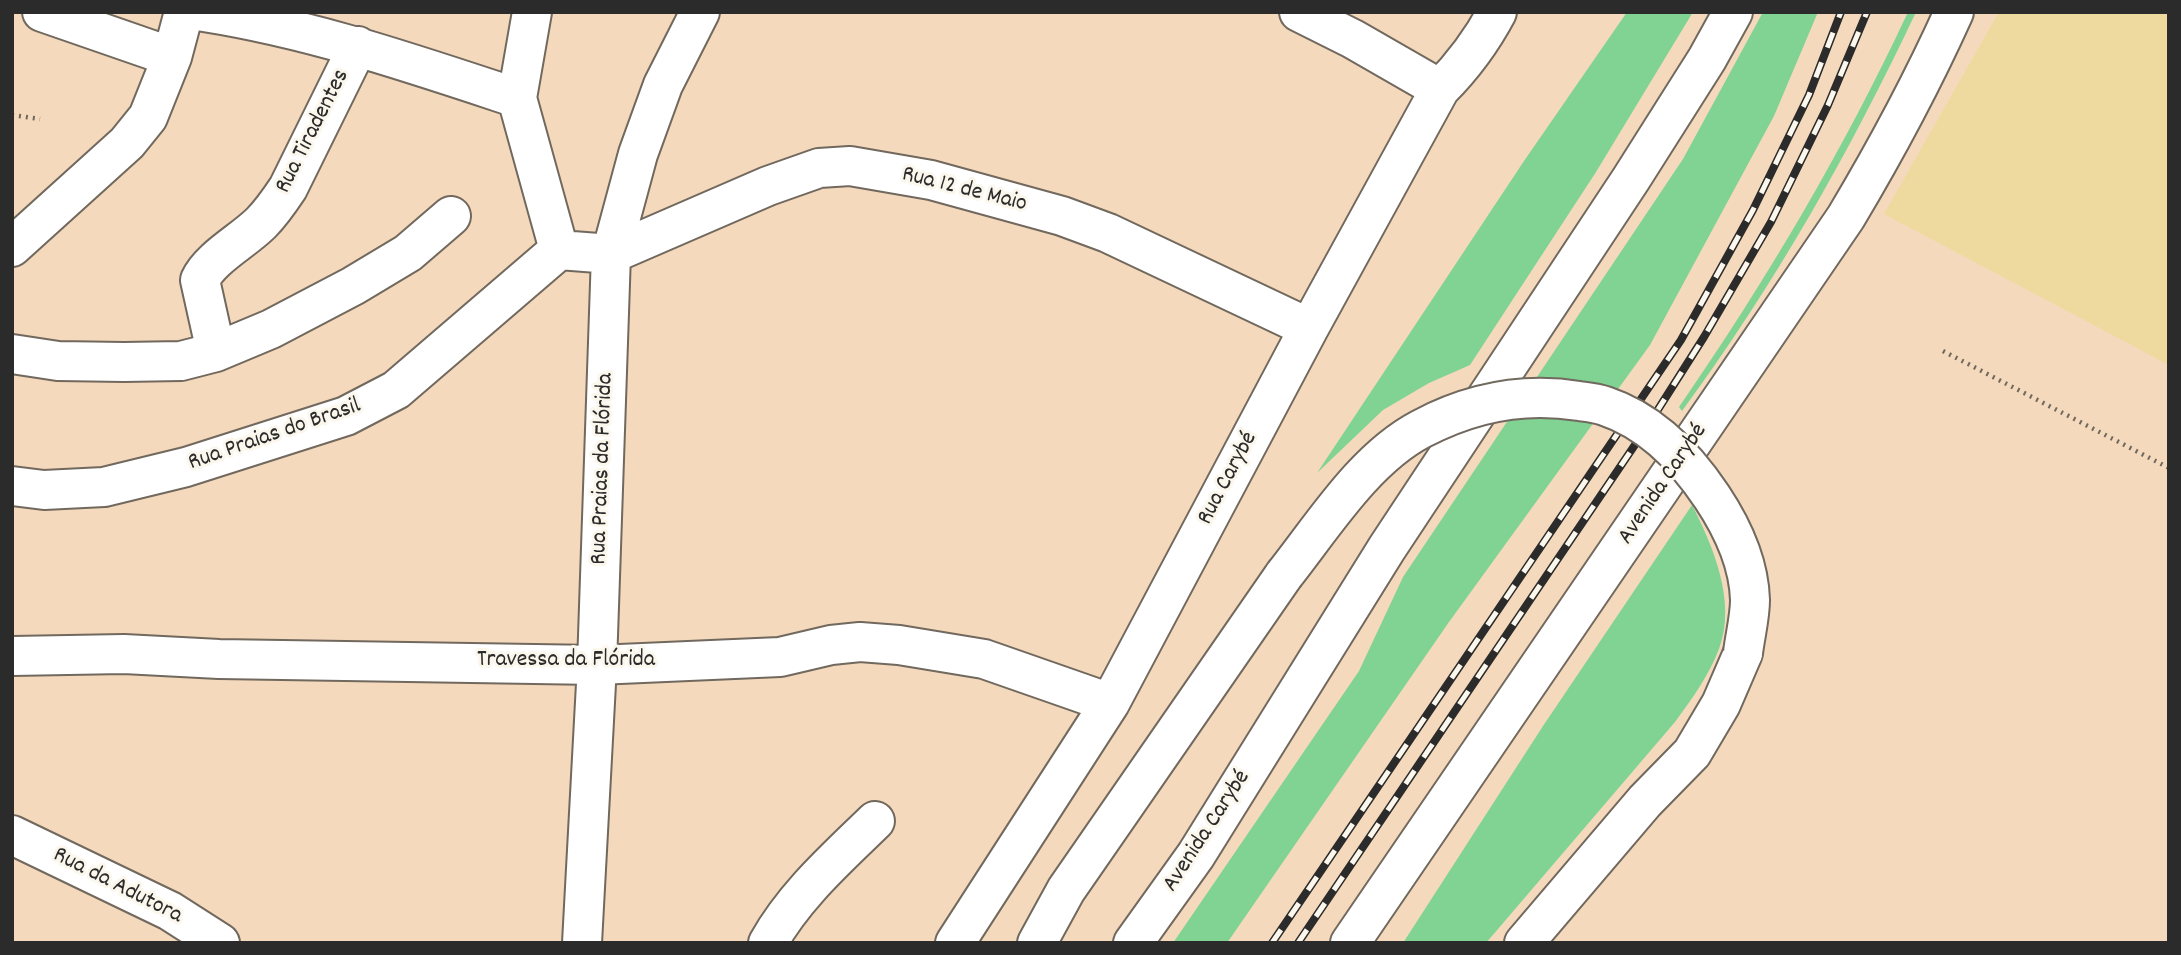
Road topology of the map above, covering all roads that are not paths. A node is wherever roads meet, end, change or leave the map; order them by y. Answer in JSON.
{"nodes":[{"id":1,"x":42,"y":12,"type":"edge"},
{"id":2,"x":184,"y":12,"type":"edge"},
{"id":3,"x":204,"y":12,"type":"edge"},
{"id":4,"x":532,"y":12,"type":"edge"},
{"id":5,"x":700,"y":12,"type":"edge"},
{"id":6,"x":1300,"y":12,"type":"edge"},
{"id":7,"x":1497,"y":12,"type":"edge"},
{"id":8,"x":1733,"y":12,"type":"edge"},
{"id":9,"x":1954,"y":12,"type":"edge"},
{"id":10,"x":358,"y":46,"type":"junction"},
{"id":11,"x":172,"y":57,"type":"junction"},
{"id":12,"x":1440,"y":89,"type":"junction"},
{"id":13,"x":517,"y":98,"type":"junction"},
{"id":14,"x":450,"y":216,"type":"dead end"},
{"id":15,"x":12,"y":247,"type":"edge"},
{"id":16,"x":559,"y":250,"type":"junction"},
{"id":17,"x":611,"y":254,"type":"junction"},
{"id":18,"x":1309,"y":328,"type":"junction"},
{"id":19,"x":216,"y":352,"type":"junction"},
{"id":20,"x":12,"y":354,"type":"edge"},
{"id":21,"x":12,"y":486,"type":"edge"},
{"id":22,"x":12,"y":656,"type":"edge"},
{"id":23,"x":597,"y":665,"type":"junction"},
{"id":24,"x":1110,"y":703,"type":"junction"},
{"id":25,"x":875,"y":821,"type":"dead end"},
{"id":26,"x":12,"y":835,"type":"edge"},
{"id":27,"x":220,"y":943,"type":"edge"},
{"id":28,"x":582,"y":943,"type":"edge"},
{"id":29,"x":768,"y":943,"type":"edge"},
{"id":30,"x":955,"y":943,"type":"edge"},
{"id":31,"x":1037,"y":943,"type":"edge"},
{"id":32,"x":1133,"y":943,"type":"edge"},
{"id":33,"x":1350,"y":943,"type":"edge"},
{"id":34,"x":1524,"y":943,"type":"edge"}],
"edges":[{"from":1,"to":11,"type":"main road"},
{"from":2,"to":11,"type":"main road"},
{"from":3,"to":10,"type":"main road"},
{"from":4,"to":13,"type":"main road"},
{"from":5,"to":17,"type":"main road","name":"Rua Praias da Flórida"},
{"from":6,"to":12,"type":"main road"},
{"from":7,"to":12,"type":"main road","name":"Rua Carybé"},
{"from":8,"to":32,"type":"main road","name":"Avenida Carybé"},
{"from":9,"to":33,"type":"main road","name":"Avenida Carybé"},
{"from":10,"to":13,"type":"main road"},
{"from":10,"to":19,"type":"main road","name":"Rua Tiradentes"},
{"from":11,"to":15,"type":"main road"},
{"from":12,"to":18,"type":"main road","name":"Rua Carybé"},
{"from":13,"to":16,"type":"main road"},
{"from":14,"to":19,"type":"main road"},
{"from":16,"to":17,"type":"main road"},
{"from":16,"to":21,"type":"main road","name":"Rua Praias do Brasil"},
{"from":17,"to":18,"type":"main road","name":"Rua 12 de Maio"},
{"from":17,"to":23,"type":"main road","name":"Rua Praias da Flórida"},
{"from":18,"to":24,"type":"main road","name":"Rua Carybé"},
{"from":19,"to":20,"type":"main road"},
{"from":22,"to":23,"type":"main road","name":"Travessa da Flórida"},
{"from":23,"to":24,"type":"main road","name":"Travessa da Flórida"},
{"from":23,"to":28,"type":"main road","name":"Rua Praias da Flórida"},
{"from":24,"to":30,"type":"main road","name":"Rua Carybé"},
{"from":25,"to":29,"type":"main road"},
{"from":26,"to":27,"type":"main road","name":"Rua da Adutora"},
{"from":31,"to":34,"type":"main road","bridge":true}]}
